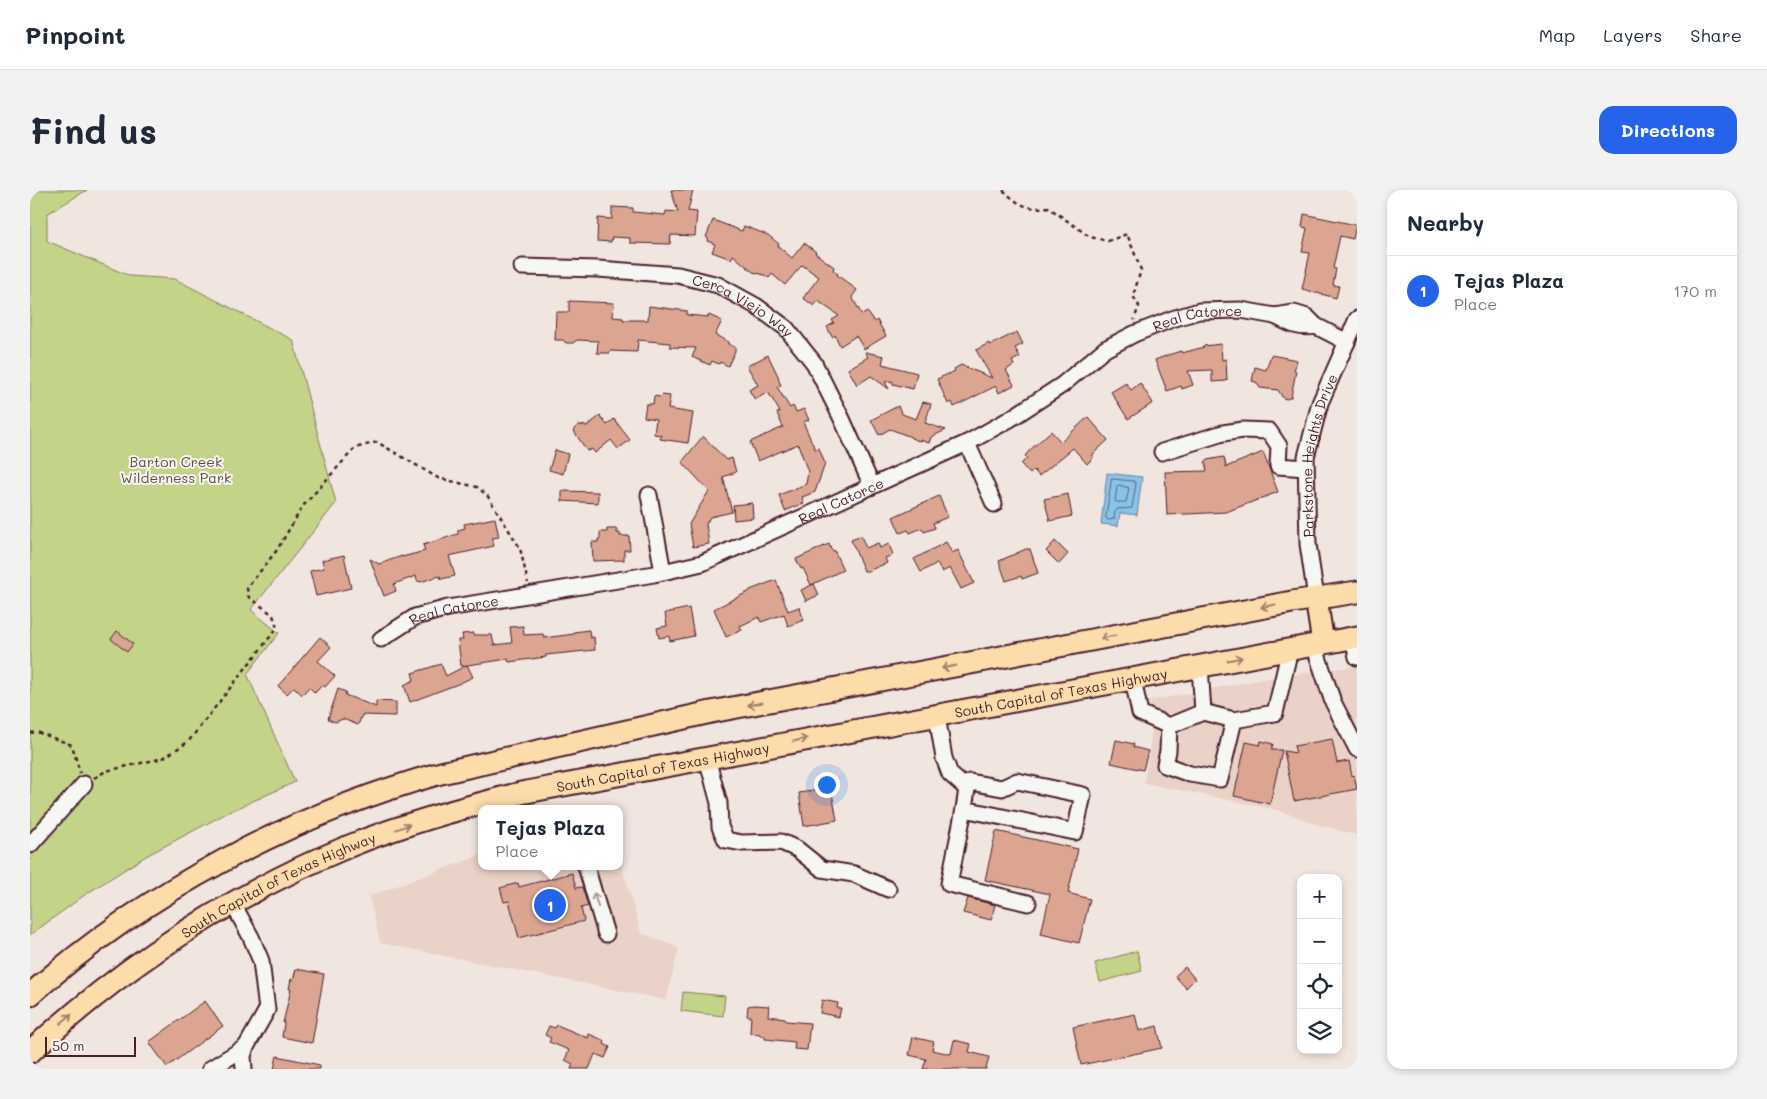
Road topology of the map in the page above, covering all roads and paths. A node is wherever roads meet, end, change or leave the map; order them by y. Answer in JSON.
{"nodes":[{"id":1,"x":1004,"y":190,"type":"edge"},
{"id":2,"x":522,"y":267,"type":"dead end"},
{"id":3,"x":1357,"y":318,"type":"edge"},
{"id":4,"x":1134,"y":334,"type":"junction"},
{"id":5,"x":1347,"y":342,"type":"junction"},
{"id":6,"x":967,"y":443,"type":"junction"},
{"id":7,"x":1162,"y":452,"type":"dead end"},
{"id":8,"x":1306,"y":468,"type":"junction"},
{"id":9,"x":872,"y":486,"type":"junction"},
{"id":10,"x":649,"y":495,"type":"dead end"},
{"id":11,"x":994,"y":504,"type":"dead end"},
{"id":12,"x":662,"y":572,"type":"junction"},
{"id":13,"x":1357,"y":592,"type":"edge"},
{"id":14,"x":531,"y":594,"type":"junction"},
{"id":15,"x":1316,"y":598,"type":"junction"},
{"id":16,"x":381,"y":639,"type":"dead end"},
{"id":17,"x":1318,"y":644,"type":"junction"},
{"id":18,"x":1356,"y":644,"type":"edge"},
{"id":19,"x":1290,"y":649,"type":"junction"},
{"id":20,"x":1200,"y":666,"type":"junction"},
{"id":21,"x":1133,"y":680,"type":"junction"},
{"id":22,"x":1203,"y":712,"type":"junction"},
{"id":23,"x":936,"y":716,"type":"junction"},
{"id":24,"x":1234,"y":720,"type":"junction"},
{"id":25,"x":1168,"y":726,"type":"junction"},
{"id":26,"x":30,"y":733,"type":"edge"},
{"id":27,"x":1357,"y":749,"type":"edge"},
{"id":28,"x":707,"y":758,"type":"junction"},
{"id":29,"x":84,"y":784,"type":"junction"},
{"id":30,"x":967,"y":789,"type":"junction"},
{"id":31,"x":964,"y":809,"type":"junction"},
{"id":32,"x":30,"y":845,"type":"edge"},
{"id":33,"x":587,"y":870,"type":"edge"},
{"id":34,"x":888,"y":890,"type":"dead end"},
{"id":35,"x":1028,"y":903,"type":"dead end"},
{"id":36,"x":233,"y":904,"type":"junction"},
{"id":37,"x":606,"y":934,"type":"dead end"},
{"id":38,"x":30,"y":995,"type":"edge"},
{"id":39,"x":246,"y":1047,"type":"junction"},
{"id":40,"x":30,"y":1052,"type":"edge"},
{"id":41,"x":210,"y":1069,"type":"edge"},
{"id":42,"x":244,"y":1069,"type":"edge"}],
"edges":[{"from":1,"to":4,"type":"path"},
{"from":2,"to":9,"type":"street","name":"Cerca Viejo Way"},
{"from":3,"to":5,"type":"street","name":"Parkstone Heights Drive"},
{"from":4,"to":5,"type":"street","name":"Real Catorce"},
{"from":4,"to":6,"type":"street","name":"Real Catorce"},
{"from":5,"to":8,"type":"street","name":"Parkstone Heights Drive"},
{"from":6,"to":9,"type":"street","name":"Real Catorce"},
{"from":6,"to":11,"type":"street"},
{"from":7,"to":8,"type":"street"},
{"from":8,"to":15,"type":"street","name":"Parkstone Heights Drive"},
{"from":9,"to":12,"type":"street","name":"Real Catorce"},
{"from":10,"to":12,"type":"street"},
{"from":12,"to":14,"type":"street","name":"Real Catorce"},
{"from":13,"to":15,"type":"highway"},
{"from":14,"to":16,"type":"street","name":"Real Catorce"},
{"from":14,"to":29,"type":"path"},
{"from":15,"to":17,"type":"highway"},
{"from":15,"to":38,"type":"highway","one_way":true},
{"from":17,"to":18,"type":"highway","name":"South Capital of Texas Highway"},
{"from":17,"to":19,"type":"highway","name":"South Capital of Texas Highway"},
{"from":17,"to":27,"type":"street"},
{"from":20,"to":19,"type":"highway","name":"South Capital of Texas Highway","one_way":true},
{"from":19,"to":24,"type":"street"},
{"from":20,"to":21,"type":"highway","name":"South Capital of Texas Highway"},
{"from":20,"to":22,"type":"street"},
{"from":21,"to":23,"type":"highway","name":"South Capital of Texas Highway"},
{"from":21,"to":25,"type":"street"},
{"from":22,"to":24,"type":"street"},
{"from":22,"to":25,"type":"street"},
{"from":28,"to":23,"type":"highway","name":"South Capital of Texas Highway","one_way":true},
{"from":23,"to":30,"type":"street"},
{"from":24,"to":25,"type":"street"},
{"from":26,"to":29,"type":"path"},
{"from":28,"to":34,"type":"street"},
{"from":36,"to":28,"type":"highway","name":"South Capital of Texas Highway","one_way":true},
{"from":29,"to":32,"type":"street"},
{"from":30,"to":31,"type":"street"},
{"from":30,"to":31,"type":"street"},
{"from":31,"to":35,"type":"street"},
{"from":37,"to":33,"type":"street","one_way":true},
{"from":36,"to":39,"type":"street"},
{"from":40,"to":36,"type":"highway","name":"South Capital of Texas Highway","one_way":true},
{"from":39,"to":41,"type":"street"},
{"from":39,"to":42,"type":"street"}]}
